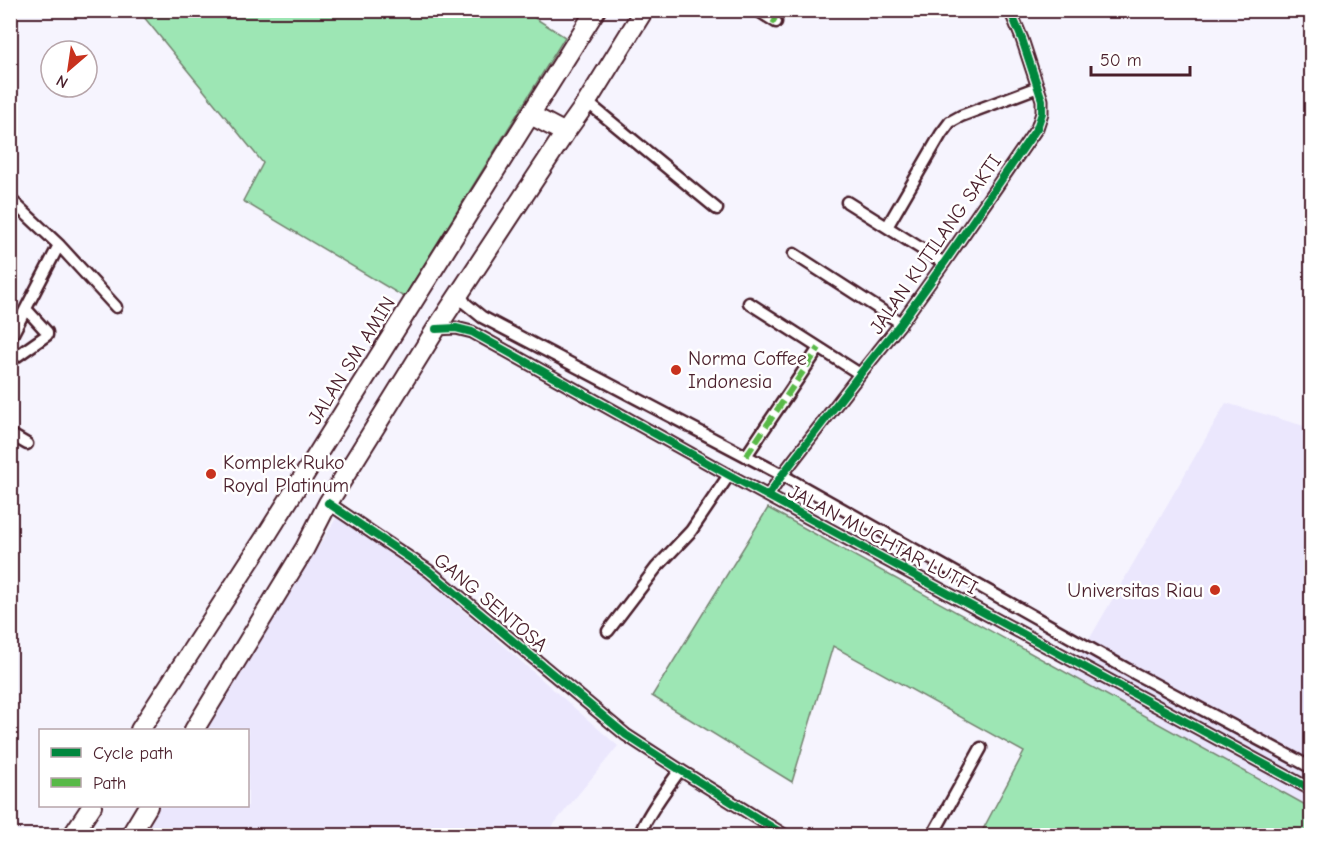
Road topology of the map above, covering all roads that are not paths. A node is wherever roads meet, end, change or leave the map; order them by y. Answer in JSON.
{"nodes":[{"id":1,"x":596,"y":10,"type":"edge"},
{"id":2,"x":644,"y":10,"type":"edge"},
{"id":3,"x":757,"y":10,"type":"edge"},
{"id":4,"x":1010,"y":10,"type":"edge"},
{"id":5,"x":776,"y":22,"type":"dead end"},
{"id":6,"x":1038,"y":87,"type":"junction"},
{"id":7,"x":587,"y":102,"type":"junction"},
{"id":8,"x":531,"y":115,"type":"junction"},
{"id":9,"x":565,"y":133,"type":"junction"},
{"id":10,"x":10,"y":199,"type":"edge"},
{"id":11,"x":847,"y":202,"type":"dead end"},
{"id":12,"x":717,"y":209,"type":"dead end"},
{"id":13,"x":887,"y":227,"type":"junction"},
{"id":14,"x":59,"y":245,"type":"junction"},
{"id":15,"x":794,"y":254,"type":"dead end"},
{"id":16,"x":944,"y":263,"type":"junction"},
{"id":17,"x":459,"y":293,"type":"junction"},
{"id":18,"x":749,"y":303,"type":"dead end"},
{"id":19,"x":116,"y":308,"type":"dead end"},
{"id":20,"x":26,"y":309,"type":"junction"},
{"id":21,"x":901,"y":323,"type":"junction"},
{"id":22,"x":436,"y":328,"type":"junction"},
{"id":23,"x":10,"y":339,"type":"edge"},
{"id":24,"x":819,"y":348,"type":"junction"},
{"id":25,"x":10,"y":361,"type":"edge"},
{"id":26,"x":860,"y":374,"type":"junction"},
{"id":27,"x":10,"y":434,"type":"edge"},
{"id":28,"x":27,"y":444,"type":"dead end"},
{"id":29,"x":746,"y":456,"type":"junction"},
{"id":30,"x":729,"y":475,"type":"junction"},
{"id":31,"x":782,"y":475,"type":"junction"},
{"id":32,"x":768,"y":496,"type":"junction"},
{"id":33,"x":328,"y":503,"type":"junction"},
{"id":34,"x":608,"y":631,"type":"dead end"},
{"id":35,"x":141,"y":729,"type":"edge"},
{"id":36,"x":195,"y":729,"type":"edge"},
{"id":37,"x":981,"y":748,"type":"dead end"},
{"id":38,"x":1311,"y":768,"type":"edge"},
{"id":39,"x":680,"y":770,"type":"junction"},
{"id":40,"x":1311,"y":790,"type":"edge"},
{"id":41,"x":91,"y":807,"type":"edge"},
{"id":42,"x":147,"y":807,"type":"edge"},
{"id":43,"x":72,"y":836,"type":"edge"},
{"id":44,"x":130,"y":836,"type":"edge"},
{"id":45,"x":640,"y":836,"type":"edge"},
{"id":46,"x":786,"y":836,"type":"edge"},
{"id":47,"x":932,"y":836,"type":"edge"}],
"edges":[{"from":1,"to":8,"type":"main road","name":"JALAN SM AMIN"},
{"from":2,"to":7,"type":"main road"},
{"from":3,"to":5,"type":"street"},
{"from":4,"to":6,"type":"street","name":"JALAN KUTILANG SAKTI"},
{"from":6,"to":13,"type":"street"},
{"from":6,"to":16,"type":"street","name":"JALAN KUTILANG SAKTI"},
{"from":7,"to":9,"type":"main road"},
{"from":7,"to":12,"type":"street"},
{"from":8,"to":9,"type":"main road"},
{"from":8,"to":35,"type":"main road","name":"JALAN SM AMIN"},
{"from":9,"to":17,"type":"main road"},
{"from":10,"to":14,"type":"street"},
{"from":11,"to":13,"type":"street"},
{"from":13,"to":16,"type":"street"},
{"from":14,"to":19,"type":"street"},
{"from":14,"to":20,"type":"street"},
{"from":15,"to":21,"type":"street"},
{"from":16,"to":21,"type":"street","name":"JALAN KUTILANG SAKTI"},
{"from":17,"to":22,"type":"main road"},
{"from":17,"to":29,"type":"street","name":"JALAN MUCHTAR LUTFI"},
{"from":18,"to":24,"type":"street"},
{"from":20,"to":23,"type":"street"},
{"from":20,"to":25,"type":"street"},
{"from":21,"to":26,"type":"street","name":"JALAN KUTILANG SAKTI"},
{"from":22,"to":30,"type":"street","name":"JALAN MUCHTAR LUTFI"},
{"from":22,"to":33,"type":"main road"},
{"from":24,"to":26,"type":"street"},
{"from":24,"to":29,"type":"street"},
{"from":26,"to":31,"type":"street","name":"JALAN KUTILANG SAKTI"},
{"from":27,"to":28,"type":"street"},
{"from":29,"to":31,"type":"street","name":"JALAN MUCHTAR LUTFI"},
{"from":30,"to":32,"type":"street","name":"JALAN MUCHTAR LUTFI"},
{"from":30,"to":34,"type":"street"},
{"from":31,"to":32,"type":"street","name":"JALAN KUTILANG SAKTI"},
{"from":31,"to":38,"type":"street","name":"JALAN MUCHTAR LUTFI"},
{"from":32,"to":40,"type":"street","name":"JALAN MUCHTAR LUTFI"},
{"from":33,"to":36,"type":"main road"},
{"from":33,"to":39,"type":"street","name":"GANG SENTOSA"},
{"from":37,"to":47,"type":"street"},
{"from":39,"to":45,"type":"street"},
{"from":39,"to":46,"type":"street","name":"GANG SENTOSA"},
{"from":41,"to":43,"type":"main road"},
{"from":42,"to":44,"type":"main road"}]}
